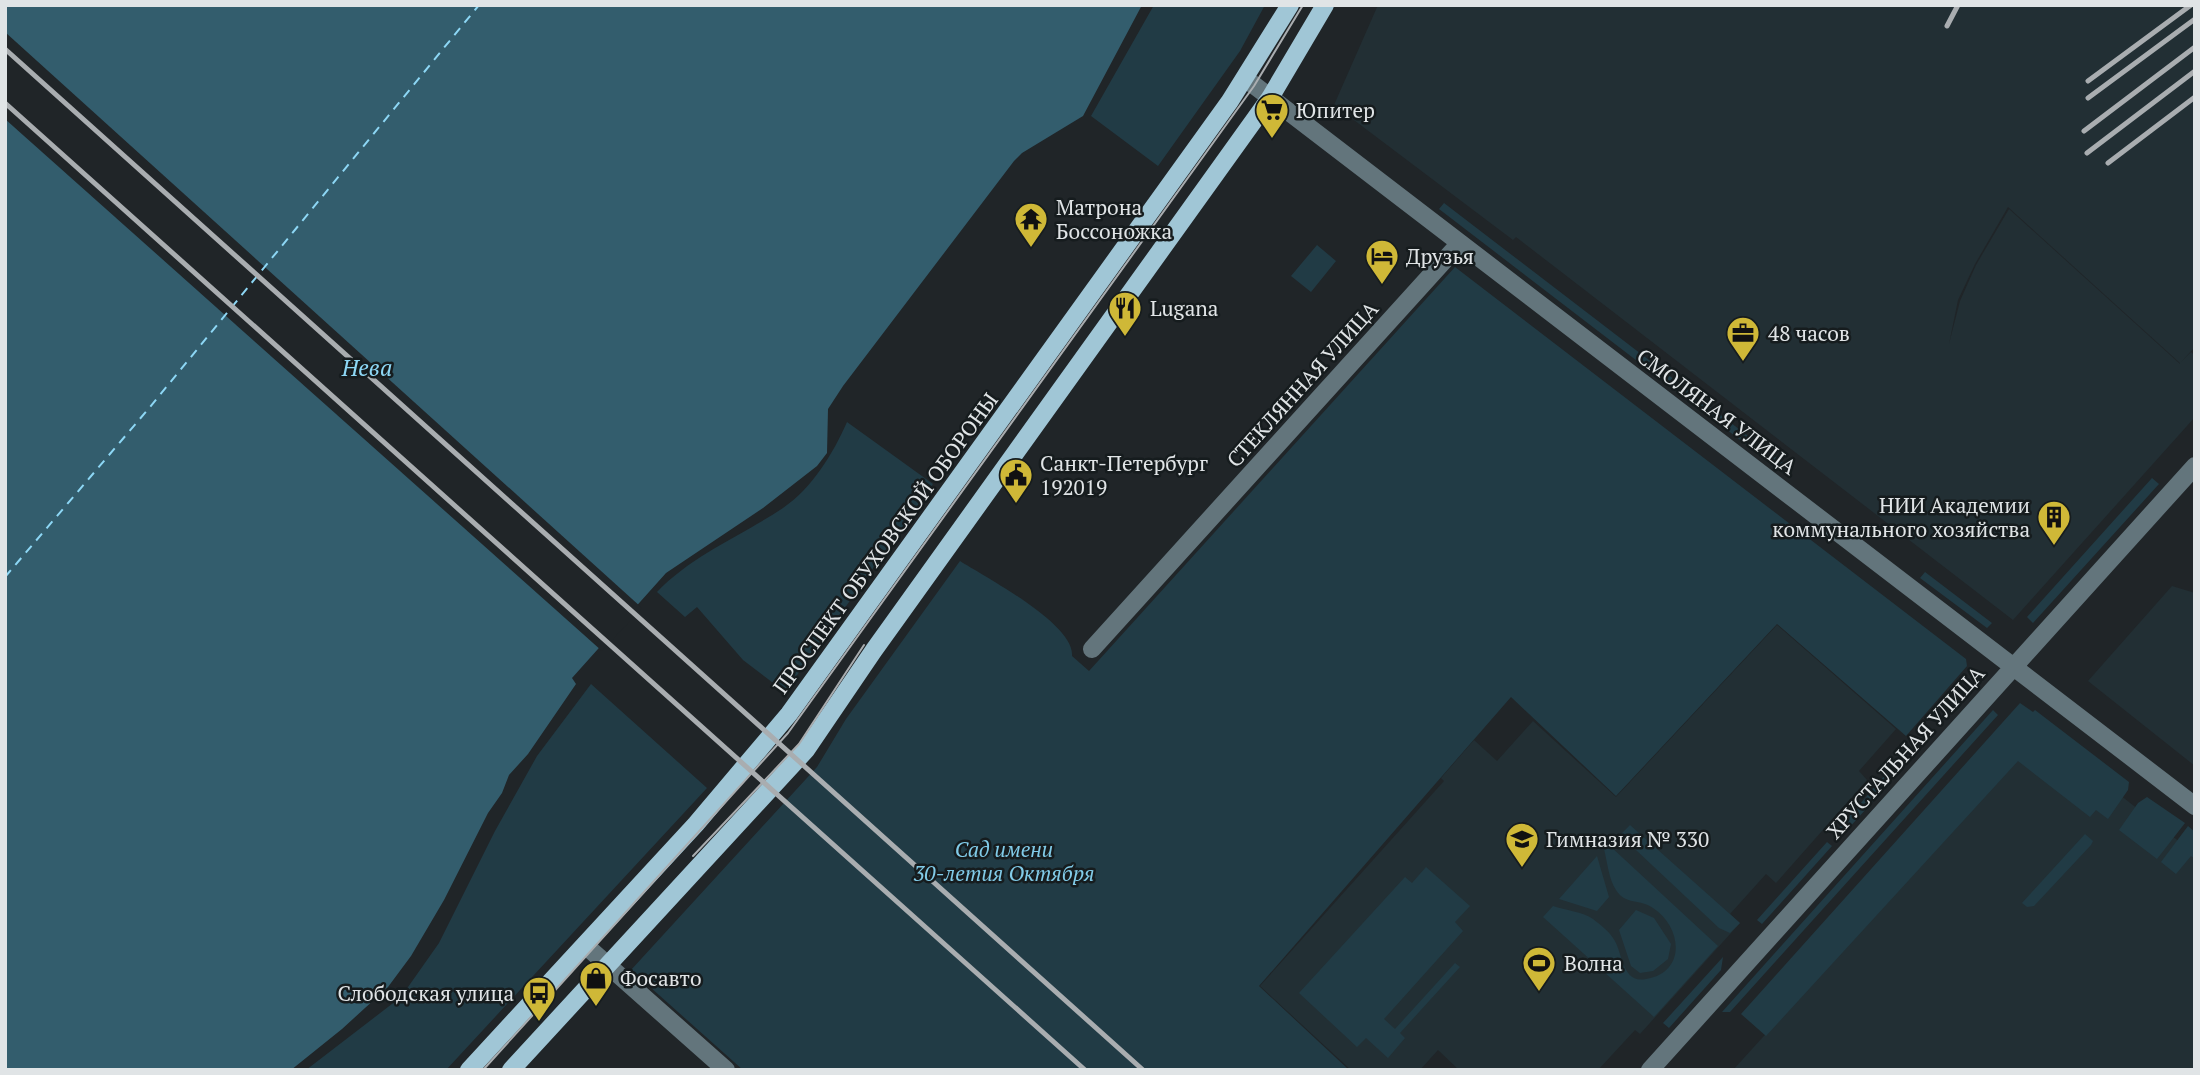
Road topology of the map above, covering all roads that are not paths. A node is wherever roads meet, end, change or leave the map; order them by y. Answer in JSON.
{"nodes":[{"id":1,"x":1290,"y":5,"type":"edge"},
{"id":2,"x":1325,"y":5,"type":"edge"},
{"id":3,"x":1246,"y":79,"type":"junction"},
{"id":4,"x":1270,"y":98,"type":"junction"},
{"id":5,"x":1460,"y":243,"type":"junction"},
{"id":6,"x":2195,"y":466,"type":"edge"},
{"id":7,"x":1092,"y":649,"type":"dead end"},
{"id":8,"x":2013,"y":666,"type":"junction"},
{"id":9,"x":2195,"y":806,"type":"edge"},
{"id":10,"x":585,"y":944,"type":"junction"},
{"id":11,"x":608,"y":965,"type":"junction"},
{"id":12,"x":469,"y":1070,"type":"edge"},
{"id":13,"x":511,"y":1070,"type":"edge"},
{"id":14,"x":726,"y":1070,"type":"edge"},
{"id":15,"x":1650,"y":1070,"type":"edge"}],
"edges":[{"from":1,"to":3,"type":"main road","name":"ПРОСПЕКТ ОБУХОВСКОЙ ОБОРОНЫ"},
{"from":2,"to":4,"type":"main road"},
{"from":3,"to":4,"type":"street","name":"СМОЛЯНАЯ УЛИЦА"},
{"from":3,"to":10,"type":"main road","name":"ПРОСПЕКТ ОБУХОВСКОЙ ОБОРОНЫ"},
{"from":4,"to":5,"type":"street","name":"СМОЛЯНАЯ УЛИЦА"},
{"from":4,"to":11,"type":"main road"},
{"from":5,"to":7,"type":"street","name":"СТЕКЛЯННАЯ УЛИЦА"},
{"from":5,"to":8,"type":"street","name":"СМОЛЯНАЯ УЛИЦА"},
{"from":6,"to":8,"type":"street","name":"ХРУСТАЛЬНАЯ УЛИЦА"},
{"from":8,"to":9,"type":"street","name":"СМОЛЯНАЯ УЛИЦА"},
{"from":8,"to":15,"type":"street","name":"ХРУСТАЛЬНАЯ УЛИЦА"},
{"from":10,"to":11,"type":"street"},
{"from":10,"to":12,"type":"main road","name":"ПРОСПЕКТ ОБУХОВСКОЙ ОБОРОНЫ"},
{"from":11,"to":13,"type":"main road"},
{"from":11,"to":14,"type":"street"}]}
